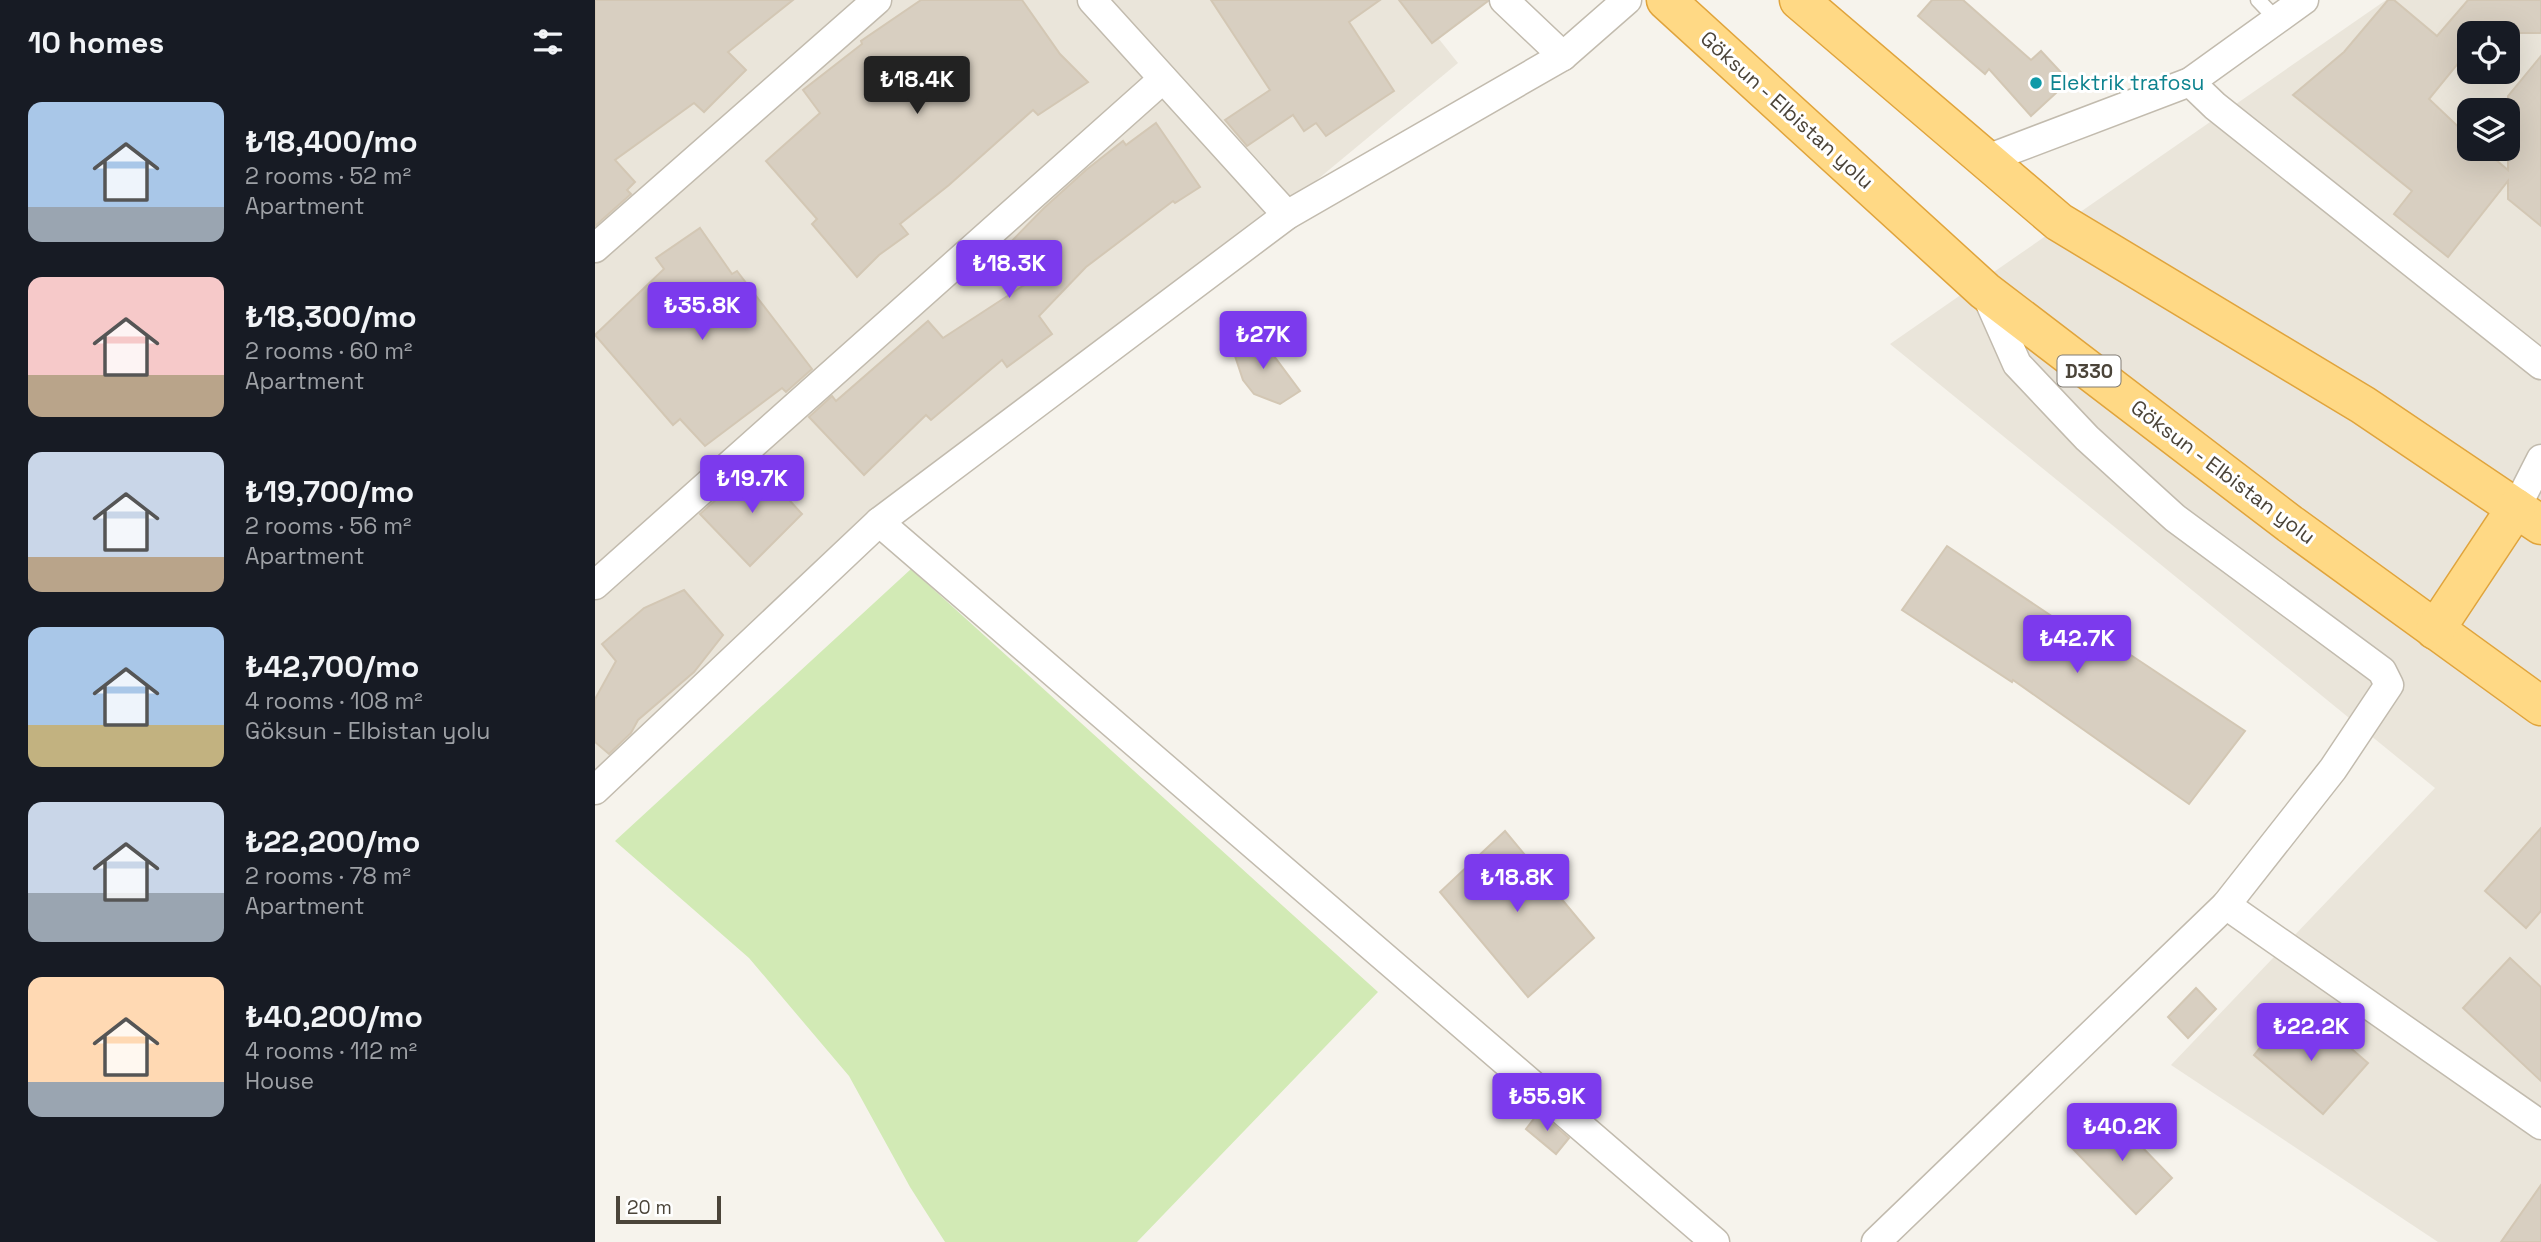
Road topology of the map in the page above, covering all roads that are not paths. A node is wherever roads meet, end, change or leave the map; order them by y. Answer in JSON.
{"nodes":[{"id":1,"x":877,"y":0,"type":"edge"},
{"id":2,"x":1092,"y":0,"type":"edge"},
{"id":3,"x":1504,"y":0,"type":"edge"},
{"id":4,"x":1627,"y":0,"type":"edge"},
{"id":5,"x":1666,"y":0,"type":"edge"},
{"id":6,"x":1799,"y":0,"type":"edge"},
{"id":7,"x":2258,"y":0,"type":"edge"},
{"id":8,"x":2304,"y":0,"type":"edge"},
{"id":9,"x":2278,"y":21,"type":"junction"},
{"id":10,"x":1563,"y":56,"type":"junction"},
{"id":11,"x":1163,"y":79,"type":"junction"},
{"id":12,"x":2190,"y":82,"type":"junction"},
{"id":13,"x":1986,"y":159,"type":"junction"},
{"id":14,"x":1287,"y":215,"type":"junction"},
{"id":15,"x":595,"y":248,"type":"edge"},
{"id":16,"x":1985,"y":291,"type":"junction"},
{"id":17,"x":2541,"y":365,"type":"edge"},
{"id":18,"x":2541,"y":459,"type":"edge"},
{"id":19,"x":2528,"y":517,"type":"edge"},
{"id":20,"x":879,"y":522,"type":"junction"},
{"id":21,"x":595,"y":585,"type":"edge"},
{"id":22,"x":2435,"y":630,"type":"junction"},
{"id":23,"x":2541,"y":706,"type":"edge"},
{"id":24,"x":595,"y":790,"type":"edge"},
{"id":25,"x":2226,"y":905,"type":"junction"},
{"id":26,"x":2541,"y":1125,"type":"edge"},
{"id":27,"x":1715,"y":1242,"type":"edge"},
{"id":28,"x":1876,"y":1242,"type":"edge"}],
"edges":[{"from":1,"to":15,"type":"street"},
{"from":2,"to":11,"type":"street"},
{"from":3,"to":10,"type":"street"},
{"from":4,"to":10,"type":"street"},
{"from":5,"to":16,"type":"highway","name":"Göksun - Elbistan yolu","number":"D330"},
{"from":6,"to":13,"type":"highway"},
{"from":7,"to":9,"type":"lane"},
{"from":8,"to":9,"type":"street"},
{"from":9,"to":12,"type":"street"},
{"from":10,"to":14,"type":"street"},
{"from":11,"to":14,"type":"street"},
{"from":11,"to":21,"type":"street"},
{"from":12,"to":13,"type":"street"},
{"from":12,"to":17,"type":"street"},
{"from":13,"to":19,"type":"highway"},
{"from":14,"to":20,"type":"street"},
{"from":16,"to":22,"type":"highway","name":"Göksun - Elbistan yolu","number":"D330"},
{"from":16,"to":25,"type":"street"},
{"from":18,"to":19,"type":"street"},
{"from":19,"to":22,"type":"highway"},
{"from":20,"to":24,"type":"street"},
{"from":20,"to":27,"type":"street"},
{"from":22,"to":23,"type":"highway","name":"Göksun - Elbistan yolu","number":"D330"},
{"from":25,"to":26,"type":"street"},
{"from":25,"to":28,"type":"street"}]}
